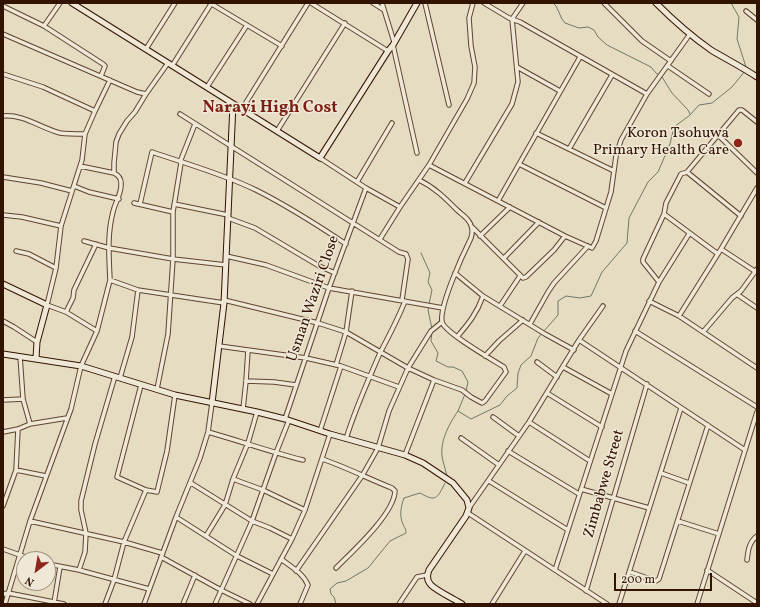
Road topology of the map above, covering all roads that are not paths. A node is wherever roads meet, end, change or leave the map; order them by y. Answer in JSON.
{"nodes":[{"id":1,"x":60,"y":3,"type":"edge"},
{"id":2,"x":72,"y":3,"type":"edge"},
{"id":3,"x":175,"y":3,"type":"edge"},
{"id":4,"x":211,"y":3,"type":"edge"},
{"id":5,"x":310,"y":3,"type":"edge"},
{"id":6,"x":373,"y":3,"type":"edge"},
{"id":7,"x":382,"y":3,"type":"edge"},
{"id":8,"x":417,"y":3,"type":"edge"},
{"id":9,"x":425,"y":3,"type":"edge"},
{"id":10,"x":473,"y":3,"type":"edge"},
{"id":11,"x":484,"y":3,"type":"edge"},
{"id":12,"x":523,"y":3,"type":"edge"},
{"id":13,"x":604,"y":3,"type":"edge"},
{"id":14,"x":656,"y":3,"type":"edge"},
{"id":15,"x":3,"y":6,"type":"edge"},
{"id":16,"x":384,"y":10,"type":"junction"},
{"id":17,"x":746,"y":11,"type":"dead end"},
{"id":18,"x":512,"y":19,"type":"junction"},
{"id":19,"x":757,"y":20,"type":"edge"},
{"id":20,"x":345,"y":23,"type":"junction"},
{"id":21,"x":246,"y":25,"type":"junction"},
{"id":22,"x":44,"y":26,"type":"junction"},
{"id":23,"x":3,"y":34,"type":"edge"},
{"id":24,"x":690,"y":34,"type":"junction"},
{"id":25,"x":393,"y":43,"type":"junction"},
{"id":26,"x":282,"y":46,"type":"junction"},
{"id":27,"x":146,"y":49,"type":"junction"},
{"id":28,"x":388,"y":51,"type":"junction"},
{"id":29,"x":580,"y":57,"type":"junction"},
{"id":30,"x":671,"y":61,"type":"junction"},
{"id":31,"x":170,"y":64,"type":"junction"},
{"id":32,"x":668,"y":66,"type":"junction"},
{"id":33,"x":517,"y":67,"type":"junction"},
{"id":34,"x":3,"y":74,"type":"edge"},
{"id":35,"x":612,"y":75,"type":"junction"},
{"id":36,"x":101,"y":76,"type":"junction"},
{"id":37,"x":757,"y":77,"type":"edge"},
{"id":38,"x":110,"y":80,"type":"junction"},
{"id":39,"x":207,"y":87,"type":"junction"},
{"id":40,"x":560,"y":91,"type":"junction"},
{"id":41,"x":146,"y":94,"type":"junction"},
{"id":42,"x":647,"y":94,"type":"junction"},
{"id":43,"x":709,"y":94,"type":"dead end"},
{"id":44,"x":233,"y":104,"type":"junction"},
{"id":45,"x":449,"y":105,"type":"dead end"},
{"id":46,"x":95,"y":110,"type":"junction"},
{"id":47,"x":242,"y":110,"type":"junction"},
{"id":48,"x":180,"y":114,"type":"dead end"},
{"id":49,"x":3,"y":116,"type":"edge"},
{"id":50,"x":757,"y":122,"type":"edge"},
{"id":51,"x":392,"y":123,"type":"dead end"},
{"id":52,"x":196,"y":124,"type":"junction"},
{"id":53,"x":277,"y":131,"type":"junction"},
{"id":54,"x":536,"y":133,"type":"junction"},
{"id":55,"x":86,"y":134,"type":"junction"},
{"id":56,"x":718,"y":135,"type":"junction"},
{"id":57,"x":230,"y":145,"type":"junction"},
{"id":58,"x":569,"y":149,"type":"junction"},
{"id":59,"x":417,"y":153,"type":"dead end"},
{"id":60,"x":320,"y":158,"type":"junction"},
{"id":61,"x":180,"y":162,"type":"junction"},
{"id":62,"x":518,"y":164,"type":"junction"},
{"id":63,"x":429,"y":165,"type":"junction"},
{"id":64,"x":80,"y":166,"type":"junction"},
{"id":65,"x":614,"y":171,"type":"junction"},
{"id":66,"x":687,"y":172,"type":"junction"},
{"id":67,"x":757,"y":172,"type":"edge"},
{"id":68,"x":114,"y":174,"type":"junction"},
{"id":69,"x":3,"y":177,"type":"edge"},
{"id":70,"x":229,"y":179,"type":"junction"},
{"id":71,"x":419,"y":180,"type":"junction"},
{"id":72,"x":357,"y":182,"type":"junction"},
{"id":73,"x":465,"y":183,"type":"junction"},
{"id":74,"x":74,"y":186,"type":"junction"},
{"id":75,"x":366,"y":188,"type":"junction"},
{"id":76,"x":757,"y":188,"type":"edge"},
{"id":77,"x":72,"y":191,"type":"junction"},
{"id":78,"x":119,"y":199,"type":"junction"},
{"id":79,"x":498,"y":201,"type":"junction"},
{"id":80,"x":134,"y":203,"type":"dead end"},
{"id":81,"x":140,"y":204,"type":"junction"},
{"id":82,"x":174,"y":204,"type":"junction"},
{"id":83,"x":400,"y":207,"type":"junction"},
{"id":84,"x":510,"y":207,"type":"junction"},
{"id":85,"x":606,"y":208,"type":"junction"},
{"id":86,"x":173,"y":212,"type":"junction"},
{"id":87,"x":664,"y":214,"type":"junction"},
{"id":88,"x":3,"y":215,"type":"edge"},
{"id":89,"x":741,"y":216,"type":"junction"},
{"id":90,"x":228,"y":217,"type":"junction"},
{"id":91,"x":539,"y":222,"type":"junction"},
{"id":92,"x":354,"y":223,"type":"junction"},
{"id":93,"x":61,"y":226,"type":"junction"},
{"id":94,"x":472,"y":227,"type":"junction"},
{"id":95,"x":472,"y":234,"type":"junction"},
{"id":96,"x":689,"y":234,"type":"junction"},
{"id":97,"x":479,"y":235,"type":"junction"},
{"id":98,"x":565,"y":236,"type":"junction"},
{"id":99,"x":380,"y":239,"type":"junction"},
{"id":100,"x":84,"y":241,"type":"dead end"},
{"id":101,"x":96,"y":244,"type":"junction"},
{"id":102,"x":346,"y":244,"type":"junction"},
{"id":103,"x":588,"y":246,"type":"junction"},
{"id":104,"x":109,"y":248,"type":"junction"},
{"id":105,"x":721,"y":249,"type":"junction"},
{"id":106,"x":16,"y":251,"type":"dead end"},
{"id":107,"x":718,"y":254,"type":"junction"},
{"id":108,"x":226,"y":256,"type":"junction"},
{"id":109,"x":504,"y":258,"type":"junction"},
{"id":110,"x":173,"y":259,"type":"junction"},
{"id":111,"x":226,"y":265,"type":"junction"},
{"id":112,"x":56,"y":268,"type":"junction"},
{"id":113,"x":757,"y":271,"type":"edge"},
{"id":114,"x":335,"y":273,"type":"junction"},
{"id":115,"x":455,"y":273,"type":"junction"},
{"id":116,"x":520,"y":276,"type":"junction"},
{"id":117,"x":110,"y":280,"type":"junction"},
{"id":118,"x":659,"y":282,"type":"junction"},
{"id":119,"x":3,"y":284,"type":"edge"},
{"id":120,"x":329,"y":288,"type":"junction"},
{"id":121,"x":138,"y":290,"type":"junction"},
{"id":122,"x":352,"y":292,"type":"junction"},
{"id":123,"x":738,"y":295,"type":"junction"},
{"id":124,"x":172,"y":296,"type":"junction"},
{"id":125,"x":483,"y":296,"type":"junction"},
{"id":126,"x":404,"y":300,"type":"junction"},
{"id":127,"x":224,"y":301,"type":"junction"},
{"id":128,"x":649,"y":301,"type":"junction"},
{"id":129,"x":47,"y":305,"type":"junction"},
{"id":130,"x":500,"y":306,"type":"junction"},
{"id":131,"x":603,"y":306,"type":"dead end"},
{"id":132,"x":443,"y":308,"type":"junction"},
{"id":133,"x":757,"y":308,"type":"edge"},
{"id":134,"x":66,"y":312,"type":"junction"},
{"id":135,"x":679,"y":316,"type":"junction"},
{"id":136,"x":523,"y":320,"type":"junction"},
{"id":137,"x":3,"y":321,"type":"edge"},
{"id":138,"x":442,"y":322,"type":"junction"},
{"id":139,"x":318,"y":323,"type":"junction"},
{"id":140,"x":530,"y":324,"type":"junction"},
{"id":141,"x":97,"y":331,"type":"junction"},
{"id":142,"x":635,"y":331,"type":"junction"},
{"id":143,"x":346,"y":332,"type":"junction"},
{"id":144,"x":704,"y":332,"type":"junction"},
{"id":145,"x":457,"y":337,"type":"junction"},
{"id":146,"x":579,"y":340,"type":"junction"},
{"id":147,"x":37,"y":342,"type":"junction"},
{"id":148,"x":219,"y":346,"type":"junction"},
{"id":149,"x":248,"y":350,"type":"junction"},
{"id":150,"x":574,"y":350,"type":"junction"},
{"id":151,"x":381,"y":352,"type":"junction"},
{"id":152,"x":3,"y":354,"type":"edge"},
{"id":153,"x":20,"y":356,"type":"junction"},
{"id":154,"x":485,"y":356,"type":"junction"},
{"id":155,"x":36,"y":358,"type":"junction"},
{"id":156,"x":306,"y":358,"type":"junction"},
{"id":157,"x":537,"y":362,"type":"dead end"},
{"id":158,"x":336,"y":365,"type":"junction"},
{"id":159,"x":81,"y":366,"type":"junction"},
{"id":160,"x":341,"y":366,"type":"junction"},
{"id":161,"x":563,"y":367,"type":"junction"},
{"id":162,"x":620,"y":367,"type":"junction"},
{"id":163,"x":408,"y":368,"type":"junction"},
{"id":164,"x":757,"y":368,"type":"edge"},
{"id":165,"x":371,"y":376,"type":"junction"},
{"id":166,"x":118,"y":377,"type":"junction"},
{"id":167,"x":556,"y":377,"type":"junction"},
{"id":168,"x":434,"y":380,"type":"junction"},
{"id":169,"x":246,"y":381,"type":"junction"},
{"id":170,"x":647,"y":384,"type":"junction"},
{"id":171,"x":141,"y":385,"type":"junction"},
{"id":172,"x":296,"y":385,"type":"junction"},
{"id":173,"x":400,"y":387,"type":"junction"},
{"id":174,"x":157,"y":389,"type":"junction"},
{"id":175,"x":547,"y":393,"type":"junction"},
{"id":176,"x":612,"y":394,"type":"junction"},
{"id":177,"x":175,"y":395,"type":"junction"},
{"id":178,"x":23,"y":399,"type":"junction"},
{"id":179,"x":3,"y":400,"type":"edge"},
{"id":180,"x":212,"y":402,"type":"junction"},
{"id":181,"x":757,"y":407,"type":"edge"},
{"id":182,"x":681,"y":408,"type":"junction"},
{"id":183,"x":243,"y":409,"type":"junction"},
{"id":184,"x":257,"y":412,"type":"junction"},
{"id":185,"x":757,"y":412,"type":"edge"},
{"id":186,"x":493,"y":417,"type":"dead end"},
{"id":187,"x":68,"y":418,"type":"junction"},
{"id":188,"x":287,"y":420,"type":"junction"},
{"id":189,"x":529,"y":422,"type":"junction"},
{"id":190,"x":30,"y":424,"type":"junction"},
{"id":191,"x":708,"y":425,"type":"junction"},
{"id":192,"x":602,"y":426,"type":"junction"},
{"id":193,"x":18,"y":429,"type":"junction"},
{"id":194,"x":320,"y":431,"type":"junction"},
{"id":195,"x":3,"y":432,"type":"edge"},
{"id":196,"x":208,"y":432,"type":"junction"},
{"id":197,"x":330,"y":434,"type":"junction"},
{"id":198,"x":519,"y":436,"type":"junction"},
{"id":199,"x":461,"y":438,"type":"dead end"},
{"id":200,"x":346,"y":439,"type":"junction"},
{"id":201,"x":248,"y":444,"type":"junction"},
{"id":202,"x":378,"y":448,"type":"junction"},
{"id":203,"x":745,"y":450,"type":"junction"},
{"id":204,"x":508,"y":451,"type":"junction"},
{"id":205,"x":276,"y":453,"type":"junction"},
{"id":206,"x":405,"y":455,"type":"junction"},
{"id":207,"x":322,"y":459,"type":"junction"},
{"id":208,"x":303,"y":460,"type":"dead end"},
{"id":209,"x":590,"y":461,"type":"junction"},
{"id":210,"x":499,"y":465,"type":"junction"},
{"id":211,"x":16,"y":470,"type":"junction"},
{"id":212,"x":661,"y":473,"type":"junction"},
{"id":213,"x":46,"y":476,"type":"junction"},
{"id":214,"x":362,"y":476,"type":"junction"},
{"id":215,"x":234,"y":479,"type":"junction"},
{"id":216,"x":489,"y":481,"type":"junction"},
{"id":217,"x":191,"y":483,"type":"junction"},
{"id":218,"x":689,"y":484,"type":"junction"},
{"id":219,"x":581,"y":489,"type":"junction"},
{"id":220,"x":146,"y":490,"type":"junction"},
{"id":221,"x":263,"y":490,"type":"junction"},
{"id":222,"x":579,"y":494,"type":"junction"},
{"id":223,"x":613,"y":498,"type":"junction"},
{"id":224,"x":225,"y":505,"type":"junction"},
{"id":225,"x":3,"y":506,"type":"edge"},
{"id":226,"x":650,"y":508,"type":"junction"},
{"id":227,"x":305,"y":510,"type":"junction"},
{"id":228,"x":468,"y":510,"type":"junction"},
{"id":229,"x":176,"y":517,"type":"junction"},
{"id":230,"x":678,"y":520,"type":"junction"},
{"id":231,"x":30,"y":521,"type":"junction"},
{"id":232,"x":252,"y":521,"type":"junction"},
{"id":233,"x":568,"y":530,"type":"junction"},
{"id":234,"x":86,"y":533,"type":"junction"},
{"id":235,"x":719,"y":534,"type":"junction"},
{"id":236,"x":206,"y":536,"type":"junction"},
{"id":237,"x":757,"y":536,"type":"edge"},
{"id":238,"x":292,"y":539,"type":"junction"},
{"id":239,"x":124,"y":542,"type":"junction"},
{"id":240,"x":3,"y":549,"type":"edge"},
{"id":241,"x":20,"y":551,"type":"edge"},
{"id":242,"x":525,"y":551,"type":"junction"},
{"id":243,"x":16,"y":553,"type":"edge"},
{"id":244,"x":162,"y":555,"type":"junction"},
{"id":245,"x":237,"y":556,"type":"junction"},
{"id":246,"x":281,"y":559,"type":"junction"},
{"id":247,"x":747,"y":560,"type":"dead end"},
{"id":248,"x":16,"y":565,"type":"edge"},
{"id":249,"x":56,"y":566,"type":"edge"},
{"id":250,"x":60,"y":567,"type":"junction"},
{"id":251,"x":336,"y":568,"type":"dead end"},
{"id":252,"x":79,"y":570,"type":"junction"},
{"id":253,"x":555,"y":570,"type":"junction"},
{"id":254,"x":707,"y":570,"type":"junction"},
{"id":255,"x":296,"y":571,"type":"junction"},
{"id":256,"x":630,"y":572,"type":"junction"},
{"id":257,"x":273,"y":574,"type":"junction"},
{"id":258,"x":195,"y":575,"type":"junction"},
{"id":259,"x":428,"y":575,"type":"junction"},
{"id":260,"x":114,"y":580,"type":"junction"},
{"id":261,"x":149,"y":589,"type":"junction"},
{"id":262,"x":221,"y":590,"type":"junction"},
{"id":263,"x":586,"y":591,"type":"junction"},
{"id":264,"x":8,"y":593,"type":"junction"},
{"id":265,"x":3,"y":594,"type":"edge"},
{"id":266,"x":54,"y":603,"type":"edge"},
{"id":267,"x":757,"y":603,"type":"edge"},
{"id":268,"x":5,"y":604,"type":"edge"},
{"id":269,"x":64,"y":604,"type":"edge"},
{"id":270,"x":105,"y":604,"type":"edge"},
{"id":271,"x":144,"y":604,"type":"edge"},
{"id":272,"x":183,"y":604,"type":"edge"},
{"id":273,"x":215,"y":604,"type":"edge"},
{"id":274,"x":250,"y":604,"type":"edge"},
{"id":275,"x":257,"y":604,"type":"edge"},
{"id":276,"x":300,"y":604,"type":"edge"},
{"id":277,"x":399,"y":604,"type":"edge"},
{"id":278,"x":462,"y":604,"type":"edge"},
{"id":279,"x":492,"y":604,"type":"edge"},
{"id":280,"x":606,"y":604,"type":"edge"},
{"id":281,"x":619,"y":604,"type":"edge"},
{"id":282,"x":696,"y":604,"type":"edge"}],
"edges":[{"from":1,"to":22,"type":"street"},
{"from":2,"to":27,"type":"street"},
{"from":3,"to":27,"type":"street"},
{"from":4,"to":21,"type":"street"},
{"from":4,"to":31,"type":"street"},
{"from":5,"to":20,"type":"street"},
{"from":5,"to":26,"type":"street"},
{"from":6,"to":16,"type":"street"},
{"from":7,"to":16,"type":"street"},
{"from":8,"to":25,"type":"street"},
{"from":9,"to":45,"type":"street"},
{"from":10,"to":63,"type":"street"},
{"from":11,"to":18,"type":"street"},
{"from":12,"to":18,"type":"street"},
{"from":13,"to":30,"type":"street"},
{"from":14,"to":24,"type":"street"},
{"from":15,"to":22,"type":"street"},
{"from":16,"to":25,"type":"street"},
{"from":17,"to":19,"type":"street"},
{"from":18,"to":29,"type":"street"},
{"from":18,"to":33,"type":"street"},
{"from":20,"to":28,"type":"street"},
{"from":20,"to":53,"type":"street"},
{"from":21,"to":26,"type":"street"},
{"from":21,"to":39,"type":"street"},
{"from":22,"to":36,"type":"street"},
{"from":23,"to":36,"type":"street"},
{"from":24,"to":30,"type":"street"},
{"from":24,"to":37,"type":"street"},
{"from":25,"to":28,"type":"street"},
{"from":25,"to":59,"type":"street"},
{"from":26,"to":47,"type":"street"},
{"from":27,"to":31,"type":"street"},
{"from":28,"to":60,"type":"street"},
{"from":29,"to":35,"type":"street"},
{"from":29,"to":40,"type":"street"},
{"from":30,"to":32,"type":"street"},
{"from":31,"to":39,"type":"street"},
{"from":31,"to":41,"type":"street"},
{"from":32,"to":42,"type":"street"},
{"from":32,"to":43,"type":"street"},
{"from":33,"to":40,"type":"street"},
{"from":33,"to":73,"type":"street"},
{"from":34,"to":46,"type":"street"},
{"from":35,"to":42,"type":"street"},
{"from":35,"to":58,"type":"street"},
{"from":36,"to":38,"type":"street"},
{"from":38,"to":41,"type":"street"},
{"from":38,"to":46,"type":"street"},
{"from":39,"to":44,"type":"street"},
{"from":40,"to":54,"type":"street"},
{"from":41,"to":68,"type":"street"},
{"from":42,"to":65,"type":"street"},
{"from":44,"to":47,"type":"street"},
{"from":44,"to":57,"type":"street"},
{"from":46,"to":55,"type":"street"},
{"from":47,"to":53,"type":"street"},
{"from":48,"to":52,"type":"street"},
{"from":49,"to":55,"type":"street"},
{"from":50,"to":56,"type":"street"},
{"from":51,"to":72,"type":"street"},
{"from":52,"to":57,"type":"street"},
{"from":52,"to":61,"type":"street"},
{"from":53,"to":60,"type":"street"},
{"from":54,"to":58,"type":"street"},
{"from":54,"to":62,"type":"street"},
{"from":55,"to":64,"type":"street"},
{"from":56,"to":66,"type":"street"},
{"from":56,"to":67,"type":"street"},
{"from":57,"to":70,"type":"street"},
{"from":57,"to":92,"type":"street"},
{"from":58,"to":65,"type":"street"},
{"from":60,"to":72,"type":"street"},
{"from":61,"to":70,"type":"street"},
{"from":61,"to":81,"type":"street"},
{"from":61,"to":82,"type":"street"},
{"from":62,"to":79,"type":"street"},
{"from":62,"to":85,"type":"street"},
{"from":63,"to":71,"type":"street"},
{"from":63,"to":73,"type":"street"},
{"from":64,"to":68,"type":"street"},
{"from":64,"to":74,"type":"street"},
{"from":65,"to":85,"type":"street"},
{"from":66,"to":87,"type":"street"},
{"from":66,"to":89,"type":"street"},
{"from":68,"to":78,"type":"street"},
{"from":69,"to":77,"type":"street"},
{"from":70,"to":90,"type":"street"},
{"from":70,"to":102,"type":"street"},
{"from":71,"to":83,"type":"street"},
{"from":71,"to":94,"type":"street"},
{"from":72,"to":75,"type":"street"},
{"from":73,"to":79,"type":"street"},
{"from":74,"to":77,"type":"street"},
{"from":74,"to":78,"type":"street"},
{"from":75,"to":83,"type":"street"},
{"from":75,"to":92,"type":"street","name":"Usman Waziri Close"},
{"from":76,"to":89,"type":"street"},
{"from":77,"to":93,"type":"street"},
{"from":78,"to":104,"type":"street"},
{"from":79,"to":84,"type":"street"},
{"from":80,"to":81,"type":"street"},
{"from":81,"to":86,"type":"street"},
{"from":82,"to":86,"type":"street"},
{"from":82,"to":90,"type":"street"},
{"from":83,"to":99,"type":"street"},
{"from":84,"to":91,"type":"street"},
{"from":84,"to":97,"type":"street"},
{"from":85,"to":103,"type":"street"},
{"from":86,"to":110,"type":"street"},
{"from":87,"to":96,"type":"street"},
{"from":87,"to":118,"type":"street"},
{"from":88,"to":93,"type":"street"},
{"from":89,"to":105,"type":"street"},
{"from":90,"to":108,"type":"street"},
{"from":90,"to":114,"type":"street"},
{"from":91,"to":98,"type":"street"},
{"from":91,"to":109,"type":"street"},
{"from":92,"to":99,"type":"street"},
{"from":92,"to":102,"type":"street","name":"Usman Waziri Close"},
{"from":93,"to":112,"type":"street"},
{"from":94,"to":95,"type":"street"},
{"from":94,"to":97,"type":"street"},
{"from":95,"to":97,"type":"street"},
{"from":95,"to":115,"type":"street"},
{"from":96,"to":107,"type":"street"},
{"from":96,"to":118,"type":"street"},
{"from":97,"to":109,"type":"street"},
{"from":98,"to":103,"type":"street"},
{"from":98,"to":116,"type":"street"},
{"from":99,"to":126,"type":"street"},
{"from":100,"to":101,"type":"street"},
{"from":101,"to":104,"type":"street"},
{"from":101,"to":134,"type":"street"},
{"from":102,"to":114,"type":"street","name":"Usman Waziri Close"},
{"from":103,"to":140,"type":"street"},
{"from":104,"to":110,"type":"street"},
{"from":104,"to":117,"type":"street"},
{"from":105,"to":107,"type":"street"},
{"from":105,"to":113,"type":"street"},
{"from":106,"to":112,"type":"street"},
{"from":107,"to":135,"type":"street"},
{"from":108,"to":111,"type":"street"},
{"from":108,"to":120,"type":"street"},
{"from":109,"to":116,"type":"street"},
{"from":110,"to":111,"type":"street"},
{"from":110,"to":124,"type":"street"},
{"from":111,"to":127,"type":"street"},
{"from":112,"to":129,"type":"street"},
{"from":113,"to":123,"type":"street"},
{"from":114,"to":120,"type":"street","name":"Usman Waziri Close"},
{"from":115,"to":125,"type":"street"},
{"from":115,"to":132,"type":"street"},
{"from":116,"to":130,"type":"street"},
{"from":117,"to":121,"type":"street"},
{"from":117,"to":141,"type":"street"},
{"from":118,"to":128,"type":"street"},
{"from":119,"to":129,"type":"street"},
{"from":120,"to":122,"type":"street"},
{"from":120,"to":139,"type":"street","name":"Usman Waziri Close"},
{"from":121,"to":124,"type":"street"},
{"from":121,"to":166,"type":"street"},
{"from":122,"to":126,"type":"street"},
{"from":122,"to":143,"type":"street"},
{"from":123,"to":133,"type":"street"},
{"from":123,"to":144,"type":"street"},
{"from":124,"to":127,"type":"street"},
{"from":124,"to":174,"type":"street"},
{"from":125,"to":130,"type":"street"},
{"from":125,"to":145,"type":"street"},
{"from":126,"to":132,"type":"street"},
{"from":126,"to":151,"type":"street"},
{"from":127,"to":139,"type":"street"},
{"from":127,"to":148,"type":"street"},
{"from":128,"to":135,"type":"street"},
{"from":128,"to":142,"type":"street"},
{"from":129,"to":134,"type":"street"},
{"from":129,"to":147,"type":"street"},
{"from":130,"to":136,"type":"street"},
{"from":131,"to":146,"type":"street"},
{"from":132,"to":138,"type":"street"},
{"from":134,"to":141,"type":"street"},
{"from":135,"to":144,"type":"street"},
{"from":136,"to":140,"type":"street"},
{"from":136,"to":154,"type":"street"},
{"from":137,"to":147,"type":"street"},
{"from":138,"to":145,"type":"street"},
{"from":138,"to":163,"type":"street"},
{"from":139,"to":143,"type":"street"},
{"from":139,"to":156,"type":"street","name":"Usman Waziri Close"},
{"from":140,"to":150,"type":"street"},
{"from":141,"to":159,"type":"street"},
{"from":142,"to":162,"type":"street"},
{"from":142,"to":181,"type":"street"},
{"from":143,"to":151,"type":"street"},
{"from":143,"to":158,"type":"street"},
{"from":144,"to":164,"type":"street"},
{"from":145,"to":154,"type":"street"},
{"from":146,"to":150,"type":"street"},
{"from":146,"to":162,"type":"street"},
{"from":147,"to":155,"type":"street"},
{"from":148,"to":149,"type":"street"},
{"from":148,"to":180,"type":"street"},
{"from":149,"to":156,"type":"street"},
{"from":149,"to":169,"type":"street"},
{"from":150,"to":161,"type":"street"},
{"from":151,"to":163,"type":"street"},
{"from":151,"to":165,"type":"street"},
{"from":152,"to":153,"type":"street"},
{"from":153,"to":155,"type":"street"},
{"from":153,"to":178,"type":"street"},
{"from":154,"to":168,"type":"street"},
{"from":155,"to":159,"type":"street"},
{"from":156,"to":158,"type":"street"},
{"from":156,"to":172,"type":"street","name":"Usman Waziri Close"},
{"from":157,"to":167,"type":"street"},
{"from":158,"to":160,"type":"street"},
{"from":159,"to":166,"type":"street"},
{"from":159,"to":187,"type":"street"},
{"from":160,"to":165,"type":"street"},
{"from":160,"to":194,"type":"street"},
{"from":161,"to":167,"type":"street"},
{"from":161,"to":176,"type":"street"},
{"from":162,"to":170,"type":"street"},
{"from":162,"to":176,"type":"street"},
{"from":163,"to":168,"type":"street"},
{"from":163,"to":173,"type":"street"},
{"from":165,"to":173,"type":"street"},
{"from":165,"to":200,"type":"street"},
{"from":166,"to":171,"type":"street"},
{"from":166,"to":234,"type":"street"},
{"from":167,"to":175,"type":"street"},
{"from":168,"to":206,"type":"street"},
{"from":169,"to":172,"type":"street"},
{"from":169,"to":183,"type":"street"},
{"from":170,"to":182,"type":"street"},
{"from":170,"to":223,"type":"street","name":"Zimbabwe Street"},
{"from":171,"to":174,"type":"street"},
{"from":171,"to":220,"type":"street"},
{"from":172,"to":188,"type":"street","name":"Usman Waziri Close"},
{"from":173,"to":202,"type":"street"},
{"from":174,"to":177,"type":"street"},
{"from":175,"to":189,"type":"street"},
{"from":175,"to":192,"type":"street"},
{"from":176,"to":192,"type":"street"},
{"from":177,"to":180,"type":"street"},
{"from":177,"to":220,"type":"street"},
{"from":178,"to":179,"type":"street"},
{"from":178,"to":190,"type":"street"},
{"from":180,"to":183,"type":"street"},
{"from":180,"to":196,"type":"street"},
{"from":182,"to":191,"type":"street"},
{"from":182,"to":212,"type":"street"},
{"from":183,"to":184,"type":"street"},
{"from":184,"to":188,"type":"street"},
{"from":184,"to":201,"type":"street"},
{"from":185,"to":203,"type":"street"},
{"from":186,"to":198,"type":"street"},
{"from":187,"to":190,"type":"street"},
{"from":187,"to":213,"type":"street"},
{"from":188,"to":194,"type":"street"},
{"from":188,"to":205,"type":"street","name":"Usman Waziri Close"},
{"from":189,"to":198,"type":"street"},
{"from":189,"to":209,"type":"street"},
{"from":190,"to":193,"type":"street"},
{"from":191,"to":203,"type":"street"},
{"from":191,"to":218,"type":"street"},
{"from":192,"to":209,"type":"street"},
{"from":193,"to":195,"type":"street"},
{"from":193,"to":211,"type":"street"},
{"from":194,"to":197,"type":"street"},
{"from":196,"to":201,"type":"street"},
{"from":196,"to":217,"type":"street"},
{"from":197,"to":200,"type":"street"},
{"from":197,"to":207,"type":"street"},
{"from":198,"to":204,"type":"street"},
{"from":199,"to":210,"type":"street"},
{"from":200,"to":202,"type":"street"},
{"from":201,"to":205,"type":"street"},
{"from":201,"to":215,"type":"street"},
{"from":202,"to":206,"type":"street"},
{"from":202,"to":214,"type":"street"},
{"from":203,"to":235,"type":"street"},
{"from":204,"to":210,"type":"street"},
{"from":204,"to":222,"type":"street"},
{"from":205,"to":208,"type":"street"},
{"from":205,"to":221,"type":"street","name":"Usman Waziri Close"},
{"from":206,"to":228,"type":"street"},
{"from":207,"to":214,"type":"street"},
{"from":207,"to":227,"type":"street"},
{"from":209,"to":219,"type":"street"},
{"from":210,"to":216,"type":"street"},
{"from":211,"to":213,"type":"street"},
{"from":211,"to":225,"type":"street"},
{"from":212,"to":218,"type":"street"},
{"from":212,"to":226,"type":"street"},
{"from":213,"to":231,"type":"street"},
{"from":214,"to":251,"type":"street"},
{"from":214,"to":255,"type":"street"},
{"from":215,"to":221,"type":"street"},
{"from":215,"to":224,"type":"street"},
{"from":216,"to":228,"type":"street"},
{"from":216,"to":233,"type":"street"},
{"from":217,"to":224,"type":"street"},
{"from":217,"to":229,"type":"street"},
{"from":218,"to":230,"type":"street"},
{"from":219,"to":222,"type":"street"},
{"from":219,"to":223,"type":"street"},
{"from":220,"to":239,"type":"street"},
{"from":221,"to":227,"type":"street"},
{"from":221,"to":232,"type":"street","name":"Usman Waziri Close"},
{"from":222,"to":233,"type":"street"},
{"from":223,"to":226,"type":"street"},
{"from":223,"to":263,"type":"street","name":"Zimbabwe Street"},
{"from":224,"to":232,"type":"street"},
{"from":224,"to":236,"type":"street"},
{"from":226,"to":256,"type":"street"},
{"from":227,"to":238,"type":"street"},
{"from":228,"to":242,"type":"street"},
{"from":228,"to":259,"type":"street"},
{"from":229,"to":236,"type":"street"},
{"from":229,"to":244,"type":"street"},
{"from":230,"to":235,"type":"street"},
{"from":230,"to":256,"type":"street"},
{"from":231,"to":234,"type":"street"},
{"from":231,"to":241,"type":"street"},
{"from":232,"to":238,"type":"street"},
{"from":232,"to":245,"type":"street","name":"Usman Waziri Close"},
{"from":233,"to":253,"type":"street"},
{"from":234,"to":239,"type":"street"},
{"from":234,"to":252,"type":"street"},
{"from":235,"to":254,"type":"street"},
{"from":236,"to":245,"type":"street"},
{"from":237,"to":247,"type":"street"},
{"from":238,"to":246,"type":"street"},
{"from":239,"to":244,"type":"street"},
{"from":239,"to":260,"type":"street"},
{"from":240,"to":243,"type":"street"},
{"from":242,"to":253,"type":"street"},
{"from":242,"to":279,"type":"street"},
{"from":244,"to":258,"type":"street"},
{"from":244,"to":261,"type":"street"},
{"from":245,"to":257,"type":"street"},
{"from":245,"to":262,"type":"street","name":"Usman Waziri Close"},
{"from":246,"to":255,"type":"street"},
{"from":246,"to":257,"type":"street"},
{"from":248,"to":264,"type":"street"},
{"from":249,"to":250,"type":"street"},
{"from":250,"to":252,"type":"street"},
{"from":250,"to":266,"type":"street"},
{"from":252,"to":260,"type":"street"},
{"from":253,"to":263,"type":"street"},
{"from":254,"to":267,"type":"street"},
{"from":254,"to":282,"type":"street"},
{"from":255,"to":276,"type":"street"},
{"from":256,"to":281,"type":"street"},
{"from":257,"to":275,"type":"street"},
{"from":258,"to":262,"type":"street"},
{"from":258,"to":272,"type":"street"},
{"from":259,"to":277,"type":"street"},
{"from":259,"to":278,"type":"street"},
{"from":260,"to":261,"type":"street"},
{"from":260,"to":270,"type":"street"},
{"from":261,"to":271,"type":"street"},
{"from":262,"to":273,"type":"street","name":"Usman Waziri Close"},
{"from":262,"to":274,"type":"street"},
{"from":263,"to":280,"type":"street"},
{"from":264,"to":265,"type":"street"},
{"from":264,"to":266,"type":"street"},
{"from":264,"to":268,"type":"street"},
{"from":266,"to":269,"type":"street"}]}
